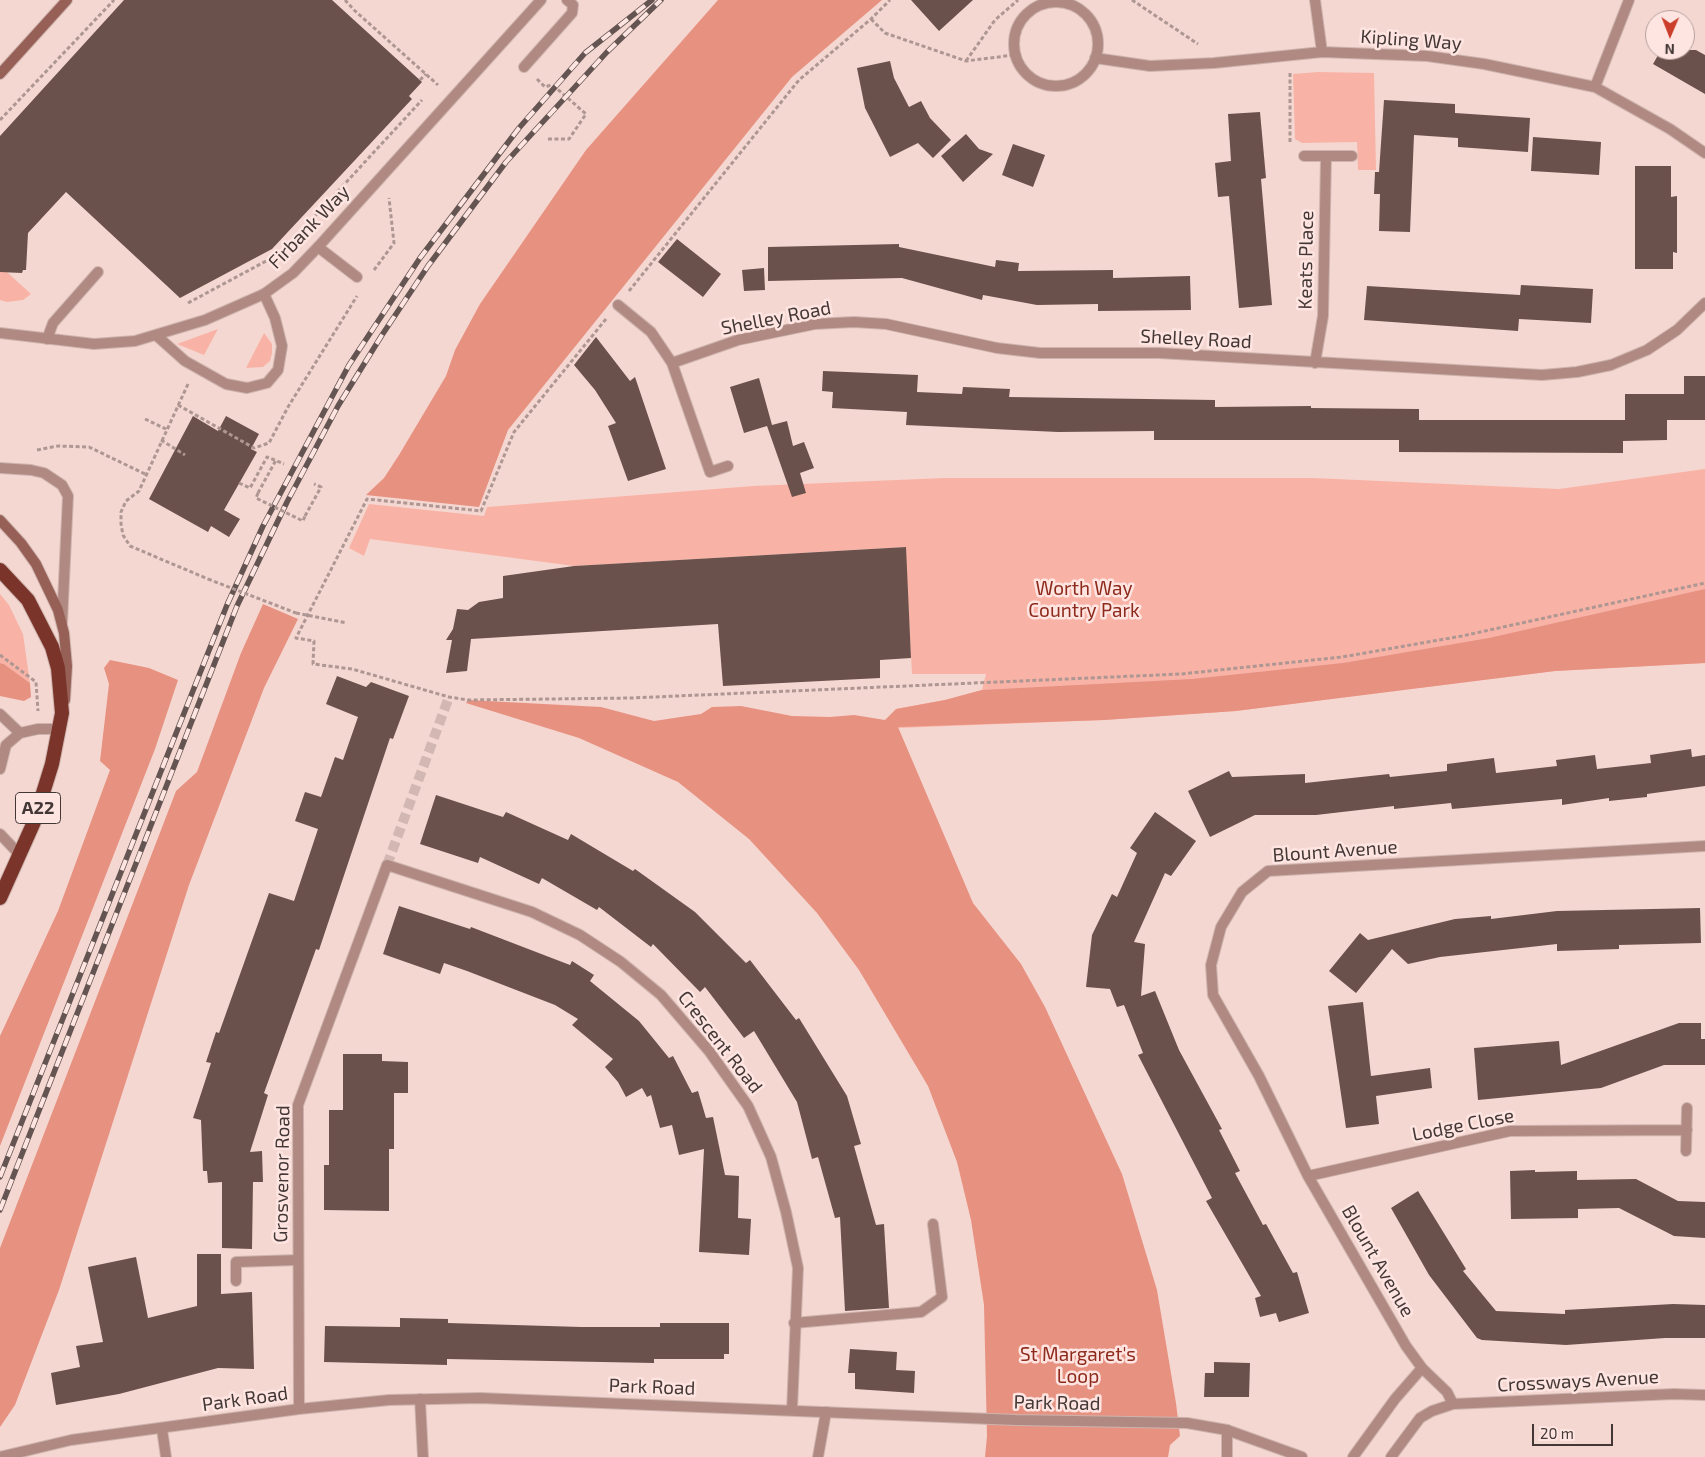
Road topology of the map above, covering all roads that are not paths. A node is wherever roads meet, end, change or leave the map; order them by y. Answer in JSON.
{"nodes":[{"id":1,"x":67,"y":0,"type":"edge"},
{"id":2,"x":541,"y":0,"type":"edge"},
{"id":3,"x":567,"y":0,"type":"edge"},
{"id":4,"x":1315,"y":0,"type":"edge"},
{"id":5,"x":1629,"y":0,"type":"edge"},
{"id":6,"x":1322,"y":52,"type":"junction"},
{"id":7,"x":1095,"y":58,"type":"junction"},
{"id":8,"x":524,"y":66,"type":"dead end"},
{"id":9,"x":0,"y":74,"type":"edge"},
{"id":10,"x":1595,"y":87,"type":"junction"},
{"id":11,"x":1705,"y":153,"type":"edge"},
{"id":12,"x":1304,"y":156,"type":"dead end"},
{"id":13,"x":1352,"y":156,"type":"dead end"},
{"id":14,"x":1326,"y":157,"type":"junction"},
{"id":15,"x":318,"y":247,"type":"junction"},
{"id":16,"x":98,"y":272,"type":"dead end"},
{"id":17,"x":357,"y":277,"type":"dead end"},
{"id":18,"x":264,"y":294,"type":"junction"},
{"id":19,"x":1705,"y":303,"type":"edge"},
{"id":20,"x":618,"y":305,"type":"road end"},
{"id":21,"x":0,"y":333,"type":"edge"},
{"id":22,"x":157,"y":336,"type":"junction"},
{"id":23,"x":47,"y":339,"type":"junction"},
{"id":24,"x":672,"y":363,"type":"junction"},
{"id":25,"x":1315,"y":363,"type":"junction"},
{"id":26,"x":728,"y":466,"type":"dead end"},
{"id":27,"x":0,"y":468,"type":"edge"},
{"id":28,"x":0,"y":520,"type":"edge"},
{"id":29,"x":0,"y":570,"type":"edge"},
{"id":30,"x":62,"y":624,"type":"junction"},
{"id":31,"x":62,"y":713,"type":"junction"},
{"id":32,"x":0,"y":714,"type":"edge"},
{"id":33,"x":59,"y":729,"type":"junction"},
{"id":34,"x":20,"y":732,"type":"junction"},
{"id":35,"x":0,"y":769,"type":"edge"},
{"id":36,"x":0,"y":834,"type":"edge"},
{"id":37,"x":1705,"y":846,"type":"edge"},
{"id":38,"x":20,"y":855,"type":"junction"},
{"id":39,"x":387,"y":865,"type":"joint"},
{"id":40,"x":0,"y":898,"type":"edge"},
{"id":41,"x":1687,"y":1108,"type":"dead end"},
{"id":42,"x":1686,"y":1130,"type":"junction"},
{"id":43,"x":1686,"y":1151,"type":"dead end"},
{"id":44,"x":1308,"y":1176,"type":"junction"},
{"id":45,"x":933,"y":1224,"type":"dead end"},
{"id":46,"x":298,"y":1260,"type":"junction"},
{"id":47,"x":236,"y":1281,"type":"dead end"},
{"id":48,"x":794,"y":1323,"type":"junction"},
{"id":49,"x":1422,"y":1368,"type":"junction"},
{"id":50,"x":1705,"y":1395,"type":"edge"},
{"id":51,"x":420,"y":1399,"type":"junction"},
{"id":52,"x":1452,"y":1404,"type":"junction"},
{"id":53,"x":299,"y":1409,"type":"junction"},
{"id":54,"x":792,"y":1410,"type":"junction"},
{"id":55,"x":826,"y":1412,"type":"junction"},
{"id":56,"x":162,"y":1429,"type":"junction"},
{"id":57,"x":1227,"y":1430,"type":"junction"},
{"id":58,"x":0,"y":1457,"type":"edge"},
{"id":59,"x":166,"y":1457,"type":"edge"},
{"id":60,"x":424,"y":1457,"type":"edge"},
{"id":61,"x":818,"y":1457,"type":"edge"},
{"id":62,"x":1227,"y":1457,"type":"edge"},
{"id":63,"x":1302,"y":1457,"type":"edge"},
{"id":64,"x":1354,"y":1457,"type":"edge"},
{"id":65,"x":1391,"y":1457,"type":"edge"}],
"edges":[{"from":1,"to":9,"type":"main road"},
{"from":2,"to":15,"type":"street","name":"Firbank Way"},
{"from":3,"to":8,"type":"street"},
{"from":4,"to":6,"type":"street"},
{"from":5,"to":10,"type":"street"},
{"from":6,"to":7,"type":"street","name":"Kipling Way"},
{"from":6,"to":10,"type":"street","name":"Kipling Way"},
{"from":7,"to":7,"type":"street"},
{"from":10,"to":11,"type":"street","name":"Kipling Way"},
{"from":12,"to":14,"type":"street"},
{"from":13,"to":14,"type":"street"},
{"from":14,"to":25,"type":"street","name":"Keats Place"},
{"from":15,"to":17,"type":"street"},
{"from":15,"to":18,"type":"street","name":"Firbank Way"},
{"from":16,"to":23,"type":"street"},
{"from":18,"to":22,"type":"street","name":"Firbank Way"},
{"from":18,"to":22,"type":"street"},
{"from":19,"to":25,"type":"street","name":"Shelley Road"},
{"from":20,"to":24,"type":"street"},
{"from":21,"to":23,"type":"street","name":"Firbank Way"},
{"from":22,"to":23,"type":"street","name":"Firbank Way"},
{"from":24,"to":25,"type":"street","name":"Shelley Road"},
{"from":24,"to":26,"type":"street"},
{"from":27,"to":30,"type":"street"},
{"from":28,"to":30,"type":"main road"},
{"from":29,"to":31,"type":"highway","number":"A22"},
{"from":30,"to":31,"type":"main road"},
{"from":31,"to":33,"type":"highway","number":"A22"},
{"from":32,"to":34,"type":"street"},
{"from":33,"to":34,"type":"street"},
{"from":33,"to":38,"type":"highway","number":"A22"},
{"from":34,"to":35,"type":"street"},
{"from":36,"to":38,"type":"street"},
{"from":37,"to":44,"type":"street","name":"Blount Avenue"},
{"from":38,"to":40,"type":"highway","number":"A22"},
{"from":39,"to":46,"type":"street","name":"Grosvenor Road"},
{"from":39,"to":48,"type":"street","name":"Crescent Road"},
{"from":41,"to":42,"type":"street"},
{"from":42,"to":43,"type":"street"},
{"from":42,"to":44,"type":"street","name":"Lodge Close"},
{"from":44,"to":49,"type":"street","name":"Blount Avenue"},
{"from":45,"to":48,"type":"street"},
{"from":46,"to":47,"type":"street"},
{"from":46,"to":53,"type":"street","name":"Grosvenor Road"},
{"from":48,"to":54,"type":"street","name":"Crescent Road"},
{"from":49,"to":52,"type":"street","name":"Blount Avenue"},
{"from":49,"to":64,"type":"street"},
{"from":50,"to":52,"type":"street","name":"Crossways Avenue"},
{"from":51,"to":53,"type":"street","name":"Park Road"},
{"from":51,"to":54,"type":"street","name":"Park Road"},
{"from":51,"to":60,"type":"street"},
{"from":52,"to":65,"type":"street"},
{"from":53,"to":56,"type":"street","name":"Park Road"},
{"from":54,"to":55,"type":"street","name":"Park Road"},
{"from":55,"to":57,"type":"street","name":"Park Road"},
{"from":55,"to":61,"type":"street"},
{"from":56,"to":58,"type":"street","name":"Park Road"},
{"from":56,"to":59,"type":"street"},
{"from":57,"to":62,"type":"street"},
{"from":57,"to":63,"type":"street","name":"Park Road"}]}
